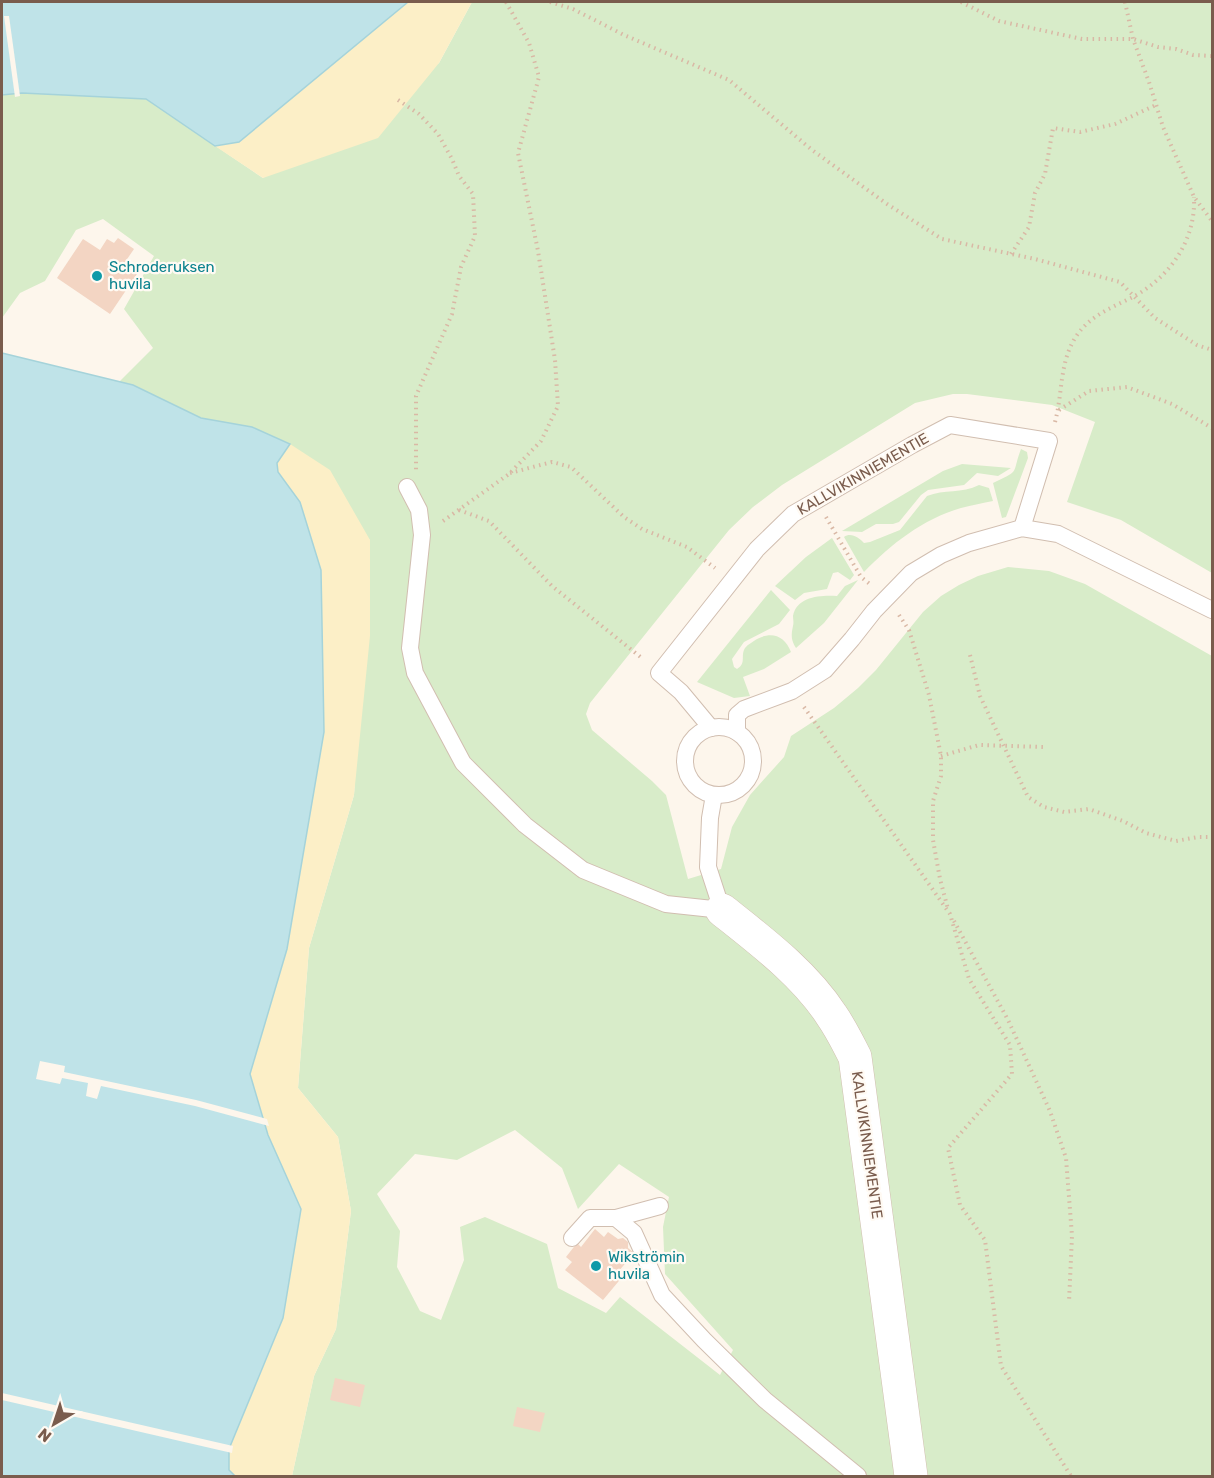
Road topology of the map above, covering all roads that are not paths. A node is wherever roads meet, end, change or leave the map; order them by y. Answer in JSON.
{"nodes":[{"id":1,"x":407,"y":487,"type":"road end"},
{"id":2,"x":1023,"y":528,"type":"junction"},
{"id":3,"x":1212,"y":610,"type":"edge"},
{"id":4,"x":711,"y":728,"type":"junction"},
{"id":5,"x":737,"y":732,"type":"junction"},
{"id":6,"x":714,"y":795,"type":"junction"},
{"id":7,"x":722,"y":910,"type":"junction"},
{"id":8,"x":660,"y":1206,"type":"dead end"},
{"id":9,"x":616,"y":1218,"type":"junction"},
{"id":10,"x":572,"y":1238,"type":"dead end"},
{"id":11,"x":858,"y":1476,"type":"edge"},
{"id":12,"x":911,"y":1476,"type":"edge"}],
"edges":[{"from":1,"to":7,"type":"lane"},
{"from":2,"to":3,"type":"lane"},
{"from":2,"to":4,"type":"lane","name":"KALLVIKINNIEMENTIE"},
{"from":2,"to":5,"type":"lane"},
{"from":4,"to":5,"type":"lane"},
{"from":4,"to":6,"type":"lane"},
{"from":5,"to":6,"type":"lane"},
{"from":6,"to":7,"type":"lane"},
{"from":7,"to":12,"type":"street","name":"KALLVIKINNIEMENTIE"},
{"from":8,"to":9,"type":"lane"},
{"from":9,"to":10,"type":"lane"},
{"from":9,"to":11,"type":"lane"}]}
